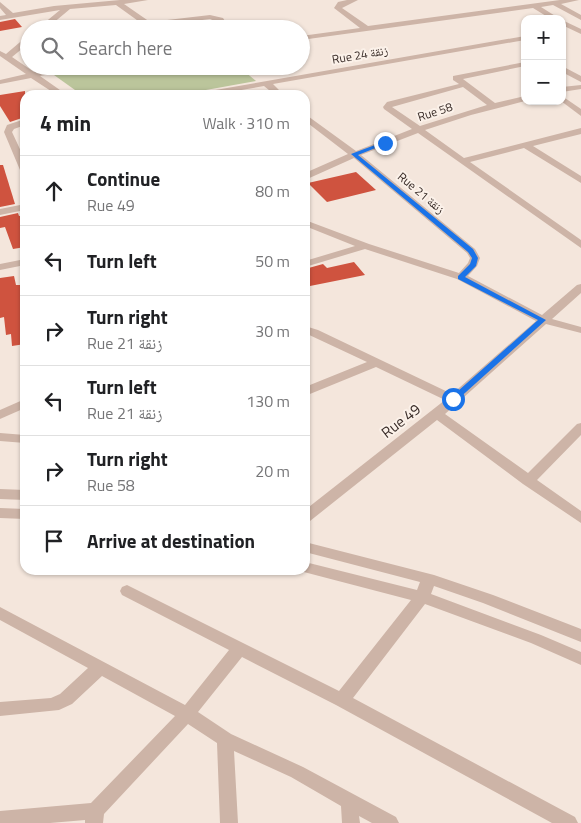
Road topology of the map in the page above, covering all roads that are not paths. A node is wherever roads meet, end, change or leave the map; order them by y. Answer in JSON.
{"nodes":[{"id":1,"x":144,"y":0,"type":"edge"},
{"id":2,"x":354,"y":0,"type":"edge"},
{"id":3,"x":524,"y":0,"type":"edge"},
{"id":4,"x":575,"y":0,"type":"edge"},
{"id":5,"x":104,"y":3,"type":"edge"},
{"id":6,"x":0,"y":4,"type":"edge"},
{"id":7,"x":120,"y":4,"type":"junction"},
{"id":8,"x":556,"y":4,"type":"junction"},
{"id":9,"x":68,"y":7,"type":"junction"},
{"id":10,"x":536,"y":7,"type":"junction"},
{"id":11,"x":550,"y":15,"type":"edge"},
{"id":12,"x":11,"y":16,"type":"junction"},
{"id":13,"x":0,"y":18,"type":"edge"},
{"id":14,"x":581,"y":18,"type":"edge"},
{"id":15,"x":52,"y":20,"type":"edge"},
{"id":16,"x":143,"y":20,"type":"edge"},
{"id":17,"x":194,"y":20,"type":"edge"},
{"id":18,"x":218,"y":20,"type":"edge"},
{"id":19,"x":566,"y":24,"type":"edge"},
{"id":20,"x":368,"y":30,"type":"junction"},
{"id":21,"x":579,"y":30,"type":"edge"},
{"id":22,"x":566,"y":31,"type":"edge"},
{"id":23,"x":310,"y":37,"type":"edge"},
{"id":24,"x":521,"y":39,"type":"edge"},
{"id":25,"x":515,"y":40,"type":"junction"},
{"id":26,"x":521,"y":44,"type":"edge"},
{"id":27,"x":20,"y":45,"type":"edge"},
{"id":28,"x":3,"y":56,"type":"edge"},
{"id":29,"x":521,"y":65,"type":"edge"},
{"id":30,"x":20,"y":68,"type":"edge"},
{"id":31,"x":566,"y":71,"type":"edge"},
{"id":32,"x":31,"y":75,"type":"joint"},
{"id":33,"x":581,"y":80,"type":"edge"},
{"id":34,"x":0,"y":82,"type":"edge"},
{"id":35,"x":266,"y":83,"type":"junction"},
{"id":36,"x":463,"y":85,"type":"junction"},
{"id":37,"x":581,"y":87,"type":"edge"},
{"id":38,"x":566,"y":89,"type":"edge"},
{"id":39,"x":55,"y":90,"type":"edge"},
{"id":40,"x":226,"y":90,"type":"edge"},
{"id":41,"x":274,"y":90,"type":"edge"},
{"id":42,"x":521,"y":99,"type":"edge"},
{"id":43,"x":566,"y":101,"type":"edge"},
{"id":44,"x":494,"y":106,"type":"junction"},
{"id":45,"x":581,"y":113,"type":"edge"},
{"id":46,"x":310,"y":122,"type":"edge"},
{"id":47,"x":20,"y":124,"type":"edge"},
{"id":48,"x":421,"y":130,"type":"junction"},
{"id":49,"x":581,"y":131,"type":"edge"},
{"id":50,"x":525,"y":145,"type":"junction"},
{"id":51,"x":354,"y":154,"type":"junction"},
{"id":52,"x":20,"y":159,"type":"edge"},
{"id":53,"x":463,"y":161,"type":"junction"},
{"id":54,"x":310,"y":175,"type":"edge"},
{"id":55,"x":581,"y":180,"type":"edge"},
{"id":56,"x":20,"y":208,"type":"edge"},
{"id":57,"x":0,"y":212,"type":"edge"},
{"id":58,"x":310,"y":225,"type":"edge"},
{"id":59,"x":581,"y":245,"type":"edge"},
{"id":60,"x":365,"y":246,"type":"junction"},
{"id":61,"x":310,"y":262,"type":"edge"},
{"id":62,"x":20,"y":263,"type":"edge"},
{"id":63,"x":0,"y":267,"type":"edge"},
{"id":64,"x":461,"y":277,"type":"junction"},
{"id":65,"x":581,"y":287,"type":"edge"},
{"id":66,"x":543,"y":320,"type":"junction"},
{"id":67,"x":581,"y":330,"type":"edge"},
{"id":68,"x":310,"y":331,"type":"edge"},
{"id":69,"x":377,"y":362,"type":"junction"},
{"id":70,"x":310,"y":390,"type":"edge"},
{"id":71,"x":453,"y":399,"type":"junction"},
{"id":72,"x":20,"y":405,"type":"edge"},
{"id":73,"x":437,"y":414,"type":"junction"},
{"id":74,"x":0,"y":415,"type":"edge"},
{"id":75,"x":581,"y":427,"type":"edge"},
{"id":76,"x":0,"y":436,"type":"edge"},
{"id":77,"x":20,"y":438,"type":"edge"},
{"id":78,"x":528,"y":481,"type":"junction"},
{"id":79,"x":0,"y":494,"type":"edge"},
{"id":80,"x":20,"y":495,"type":"edge"},
{"id":81,"x":0,"y":513,"type":"edge"},
{"id":82,"x":310,"y":513,"type":"edge"},
{"id":83,"x":20,"y":514,"type":"edge"},
{"id":84,"x":581,"y":518,"type":"edge"},
{"id":85,"x":310,"y":548,"type":"edge"},
{"id":86,"x":310,"y":568,"type":"edge"},
{"id":87,"x":429,"y":579,"type":"junction"},
{"id":88,"x":127,"y":591,"type":"dead end"},
{"id":89,"x":422,"y":597,"type":"junction"},
{"id":90,"x":0,"y":613,"type":"edge"},
{"id":91,"x":581,"y":636,"type":"edge"},
{"id":92,"x":240,"y":648,"type":"junction"},
{"id":93,"x":581,"y":659,"type":"edge"},
{"id":94,"x":100,"y":667,"type":"junction"},
{"id":95,"x":342,"y":700,"type":"junction"},
{"id":96,"x":0,"y":709,"type":"edge"},
{"id":97,"x":187,"y":714,"type":"junction"},
{"id":98,"x":225,"y":739,"type":"junction"},
{"id":99,"x":349,"y":802,"type":"junction"},
{"id":100,"x":94,"y":817,"type":"edge"},
{"id":101,"x":0,"y":819,"type":"edge"},
{"id":102,"x":229,"y":823,"type":"edge"},
{"id":103,"x":351,"y":823,"type":"edge"},
{"id":104,"x":390,"y":823,"type":"edge"},
{"id":105,"x":569,"y":823,"type":"edge"}],
"edges":[{"from":1,"to":7,"type":"street"},
{"from":2,"to":20,"type":"street"},
{"from":3,"to":10,"type":"street"},
{"from":4,"to":8,"type":"street"},
{"from":5,"to":7,"type":"street"},
{"from":5,"to":9,"type":"street"},
{"from":6,"to":12,"type":"street"},
{"from":7,"to":16,"type":"street"},
{"from":8,"to":10,"type":"street"},
{"from":8,"to":14,"type":"street"},
{"from":9,"to":12,"type":"street"},
{"from":9,"to":15,"type":"street"},
{"from":10,"to":11,"type":"street"},
{"from":10,"to":20,"type":"street"},
{"from":12,"to":13,"type":"street"},
{"from":17,"to":18,"type":"street"},
{"from":19,"to":21,"type":"street"},
{"from":20,"to":23,"type":"street"},
{"from":21,"to":22,"type":"street"},
{"from":24,"to":25,"type":"street","name":"Rue 24 زنقة"},
{"from":25,"to":26,"type":"street"},
{"from":25,"to":35,"type":"street","name":"Rue 24 زنقة"},
{"from":27,"to":28,"type":"street"},
{"from":28,"to":30,"type":"street"},
{"from":29,"to":36,"type":"street"},
{"from":31,"to":33,"type":"street"},
{"from":32,"to":34,"type":"street"},
{"from":32,"to":39,"type":"street"},
{"from":35,"to":40,"type":"street","name":"Rue 24 زنقة"},
{"from":35,"to":41,"type":"street"},
{"from":36,"to":44,"type":"street"},
{"from":36,"to":48,"type":"street"},
{"from":37,"to":38,"type":"street"},
{"from":42,"to":44,"type":"street","name":"Rue 58"},
{"from":43,"to":45,"type":"street"},
{"from":44,"to":48,"type":"street","name":"Rue 58"},
{"from":46,"to":51,"type":"street","name":"Rue 21 زنقة"},
{"from":47,"to":52,"type":"street"},
{"from":48,"to":51,"type":"street","name":"Rue 58"},
{"from":48,"to":53,"type":"street"},
{"from":49,"to":50,"type":"street"},
{"from":50,"to":53,"type":"street"},
{"from":50,"to":55,"type":"street"},
{"from":51,"to":54,"type":"street","name":"Rue 58"},
{"from":51,"to":64,"type":"street","name":"Rue 21 زنقة"},
{"from":53,"to":59,"type":"street"},
{"from":56,"to":57,"type":"street"},
{"from":58,"to":60,"type":"street"},
{"from":60,"to":61,"type":"street"},
{"from":60,"to":64,"type":"street"},
{"from":62,"to":63,"type":"street"},
{"from":64,"to":66,"type":"street"},
{"from":65,"to":66,"type":"street","name":"Rue 49"},
{"from":66,"to":67,"type":"street"},
{"from":66,"to":71,"type":"street","name":"Rue 49"},
{"from":68,"to":69,"type":"street"},
{"from":69,"to":70,"type":"street"},
{"from":69,"to":71,"type":"street"},
{"from":71,"to":73,"type":"street","name":"Rue 49"},
{"from":72,"to":74,"type":"street"},
{"from":73,"to":78,"type":"street"},
{"from":73,"to":82,"type":"street","name":"Rue 49"},
{"from":75,"to":78,"type":"street"},
{"from":76,"to":77,"type":"street"},
{"from":78,"to":84,"type":"street"},
{"from":79,"to":80,"type":"street"},
{"from":81,"to":83,"type":"street"},
{"from":85,"to":87,"type":"street"},
{"from":86,"to":89,"type":"street"},
{"from":87,"to":89,"type":"street"},
{"from":87,"to":91,"type":"street"},
{"from":88,"to":92,"type":"street"},
{"from":89,"to":93,"type":"street"},
{"from":89,"to":95,"type":"street"},
{"from":90,"to":94,"type":"street"},
{"from":92,"to":95,"type":"street"},
{"from":92,"to":97,"type":"street"},
{"from":94,"to":96,"type":"street"},
{"from":94,"to":97,"type":"street"},
{"from":95,"to":105,"type":"street"},
{"from":97,"to":98,"type":"street"},
{"from":97,"to":100,"type":"street"},
{"from":98,"to":99,"type":"street"},
{"from":98,"to":102,"type":"street"},
{"from":99,"to":103,"type":"street"},
{"from":99,"to":104,"type":"street"},
{"from":100,"to":101,"type":"street"}]}
